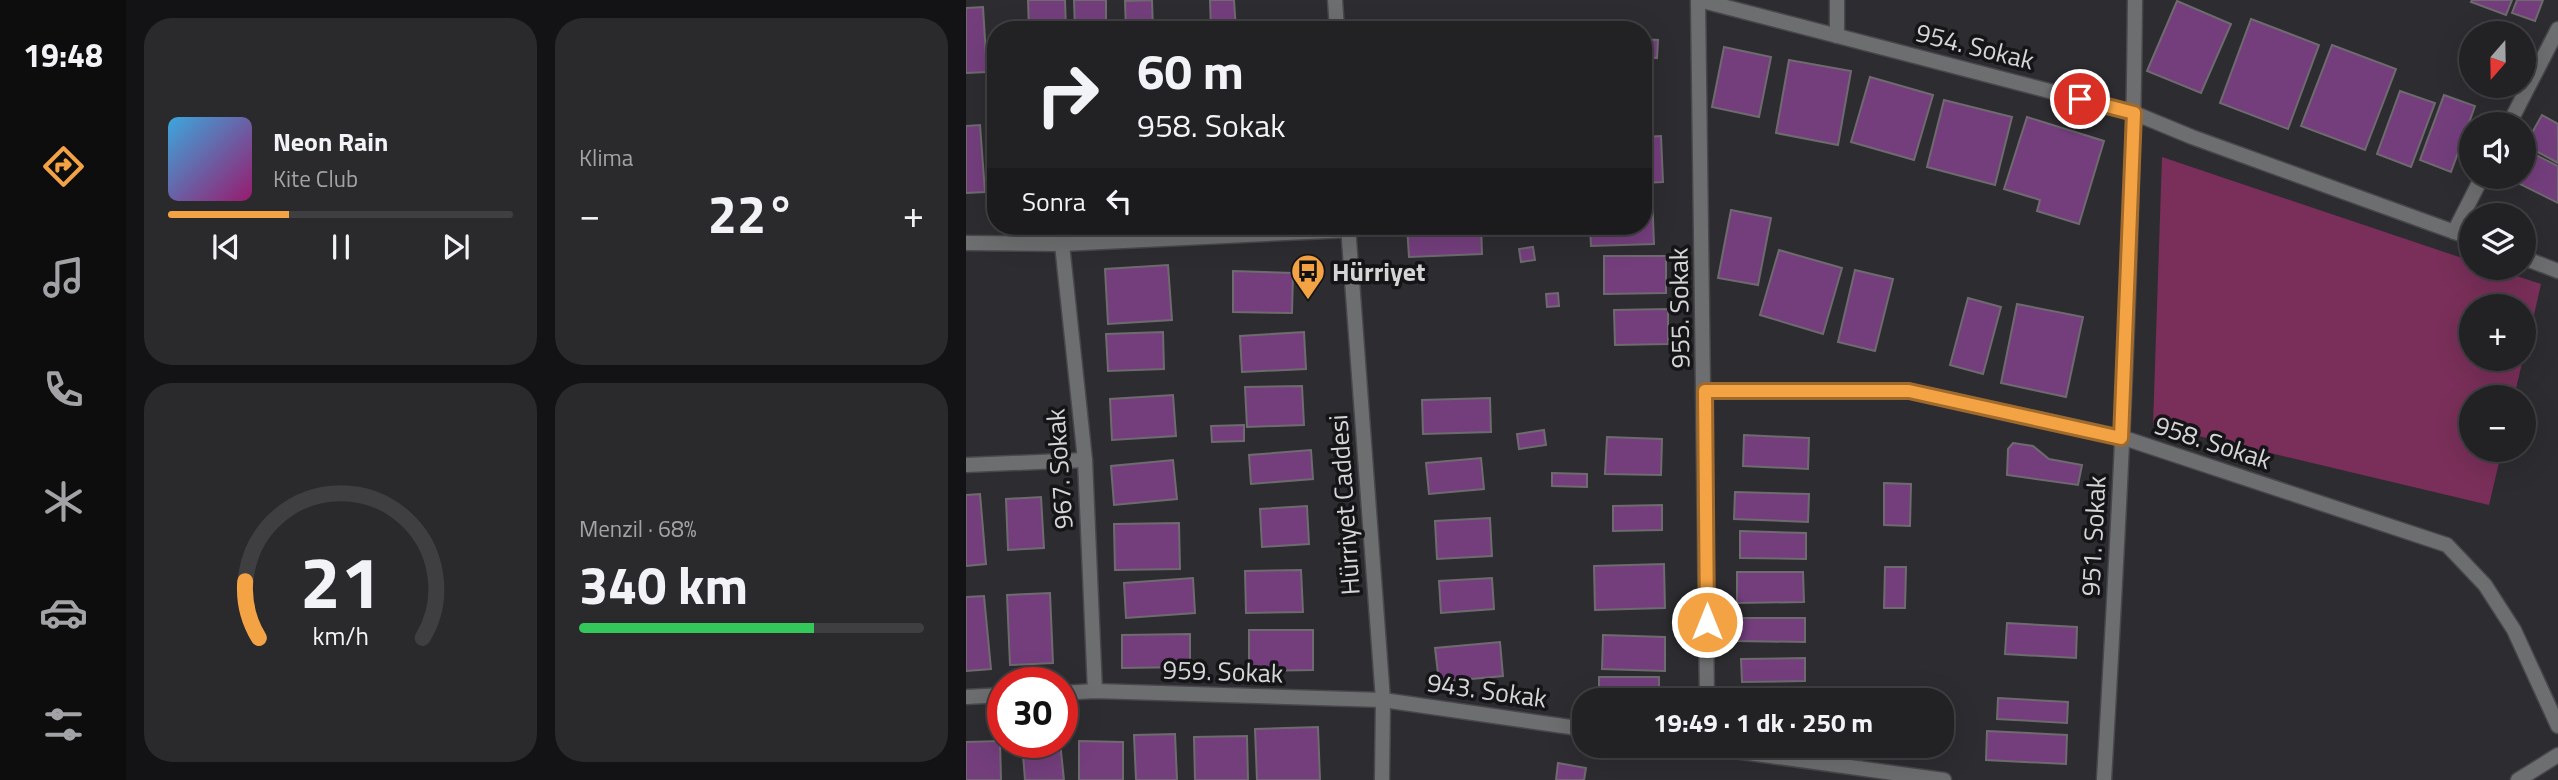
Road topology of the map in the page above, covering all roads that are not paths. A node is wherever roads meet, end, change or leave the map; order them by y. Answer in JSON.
{"nodes":[{"id":1,"x":1335,"y":0,"type":"edge"},
{"id":2,"x":1699,"y":0,"type":"edge"},
{"id":3,"x":1837,"y":0,"type":"edge"},
{"id":4,"x":2135,"y":0,"type":"edge"},
{"id":5,"x":1336,"y":21,"type":"edge"},
{"id":6,"x":2558,"y":29,"type":"edge"},
{"id":7,"x":1837,"y":36,"type":"junction"},
{"id":8,"x":2515,"y":112,"type":"edge"},
{"id":9,"x":2134,"y":113,"type":"junction"},
{"id":10,"x":2476,"y":189,"type":"edge"},
{"id":11,"x":2454,"y":232,"type":"junction"},
{"id":12,"x":2459,"y":234,"type":"edge"},
{"id":13,"x":1223,"y":235,"type":"edge"},
{"id":14,"x":1350,"y":235,"type":"edge"},
{"id":15,"x":966,"y":243,"type":"edge"},
{"id":16,"x":1062,"y":244,"type":"junction"},
{"id":17,"x":2536,"y":263,"type":"edge"},
{"id":18,"x":2558,"y":271,"type":"edge"},
{"id":19,"x":1705,"y":391,"type":"junction"},
{"id":20,"x":2121,"y":438,"type":"junction"},
{"id":21,"x":1086,"y":460,"type":"junction"},
{"id":22,"x":966,"y":465,"type":"edge"},
{"id":23,"x":1707,"y":688,"type":"edge"},
{"id":24,"x":1095,"y":691,"type":"junction"},
{"id":25,"x":1078,"y":692,"type":"edge"},
{"id":26,"x":987,"y":696,"type":"edge"},
{"id":27,"x":966,"y":697,"type":"edge"},
{"id":28,"x":1383,"y":700,"type":"junction"},
{"id":29,"x":2558,"y":726,"type":"edge"},
{"id":30,"x":1572,"y":727,"type":"edge"},
{"id":31,"x":2558,"y":755,"type":"edge"},
{"id":32,"x":1789,"y":758,"type":"edge"},
{"id":33,"x":1382,"y":780,"type":"edge"},
{"id":34,"x":1944,"y":780,"type":"edge"},
{"id":35,"x":2104,"y":780,"type":"edge"},
{"id":36,"x":2518,"y":780,"type":"edge"}],
"edges":[{"from":1,"to":5,"type":"street"},
{"from":2,"to":7,"type":"street","name":"954. Sokak"},
{"from":2,"to":19,"type":"street","name":"955. Sokak"},
{"from":3,"to":7,"type":"street"},
{"from":4,"to":9,"type":"street","name":"951. Sokak"},
{"from":6,"to":8,"type":"street"},
{"from":7,"to":9,"type":"street","name":"954. Sokak"},
{"from":9,"to":11,"type":"street","name":"954. Sokak"},
{"from":9,"to":20,"type":"street","name":"951. Sokak"},
{"from":10,"to":11,"type":"street"},
{"from":11,"to":12,"type":"street","name":"954. Sokak"},
{"from":13,"to":16,"type":"street"},
{"from":14,"to":28,"type":"street","name":"Hürriyet Caddesi"},
{"from":15,"to":16,"type":"street"},
{"from":16,"to":21,"type":"street","name":"967. Sokak"},
{"from":17,"to":18,"type":"street"},
{"from":19,"to":20,"type":"street","name":"958. Sokak"},
{"from":19,"to":23,"type":"street","name":"955. Sokak"},
{"from":20,"to":29,"type":"street","name":"958. Sokak"},
{"from":20,"to":35,"type":"street","name":"951. Sokak"},
{"from":21,"to":22,"type":"street"},
{"from":21,"to":24,"type":"street","name":"967. Sokak"},
{"from":24,"to":25,"type":"street","name":"959. Sokak"},
{"from":24,"to":28,"type":"street","name":"959. Sokak"},
{"from":26,"to":27,"type":"street"},
{"from":28,"to":30,"type":"street","name":"943. Sokak"},
{"from":28,"to":33,"type":"street","name":"Hürriyet Caddesi"},
{"from":31,"to":36,"type":"street"},
{"from":32,"to":34,"type":"street"}]}
